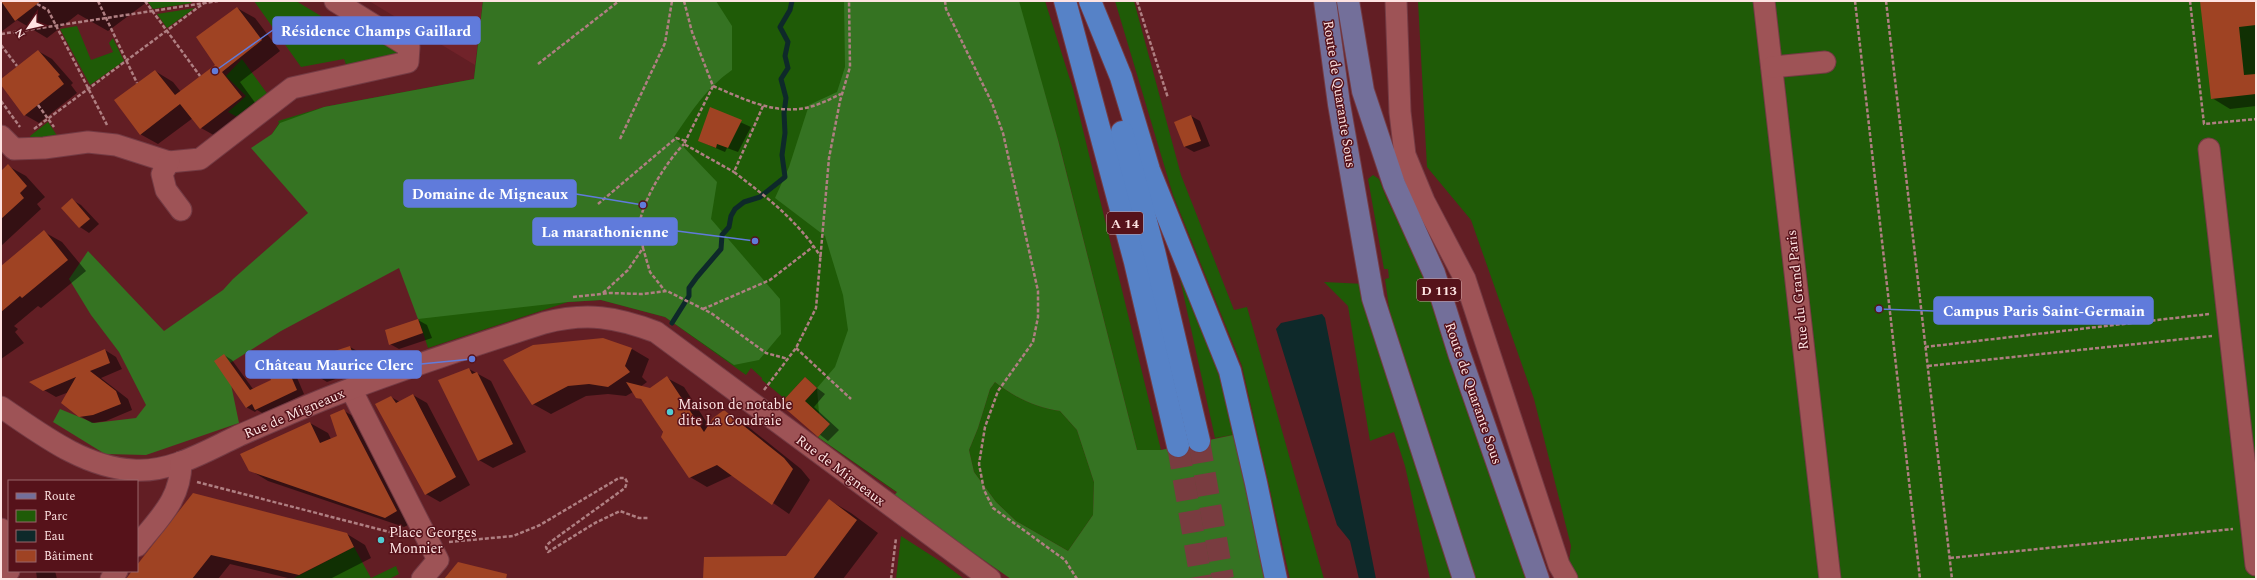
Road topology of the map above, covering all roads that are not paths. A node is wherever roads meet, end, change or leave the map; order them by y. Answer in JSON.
{"nodes":[{"id":1,"x":335,"y":1,"type":"edge"},
{"id":2,"x":1065,"y":1,"type":"edge"},
{"id":3,"x":1086,"y":1,"type":"edge"},
{"id":4,"x":1090,"y":1,"type":"edge"},
{"id":5,"x":1325,"y":1,"type":"edge"},
{"id":6,"x":1348,"y":1,"type":"edge"},
{"id":7,"x":1396,"y":1,"type":"edge"},
{"id":8,"x":1764,"y":1,"type":"edge"},
{"id":9,"x":1825,"y":62,"type":"dead end"},
{"id":10,"x":1772,"y":67,"type":"junction"},
{"id":11,"x":6,"y":141,"type":"edge"},
{"id":12,"x":2209,"y":149,"type":"dead end"},
{"id":13,"x":169,"y":162,"type":"junction"},
{"id":14,"x":181,"y":210,"type":"dead end"},
{"id":15,"x":351,"y":389,"type":"junction"},
{"id":16,"x":1,"y":407,"type":"edge"},
{"id":17,"x":181,"y":462,"type":"junction"},
{"id":18,"x":1,"y":529,"type":"edge"},
{"id":19,"x":138,"y":545,"type":"edge"},
{"id":20,"x":2256,"y":565,"type":"edge"},
{"id":21,"x":8,"y":566,"type":"edge"},
{"id":22,"x":422,"y":579,"type":"edge"},
{"id":23,"x":990,"y":579,"type":"edge"},
{"id":24,"x":1276,"y":579,"type":"edge"},
{"id":25,"x":1464,"y":579,"type":"edge"},
{"id":26,"x":1538,"y":579,"type":"edge"},
{"id":27,"x":1567,"y":579,"type":"edge"},
{"id":28,"x":1830,"y":579,"type":"edge"}],
"edges":[{"from":1,"to":13,"type":"street"},
{"from":2,"to":3,"type":"highway","number":"A 14"},
{"from":4,"to":24,"type":"highway"},
{"from":5,"to":25,"type":"main road","name":"Route de Quarante Sous"},
{"from":6,"to":26,"type":"main road","name":"Route de Quarante Sous","number":"D 113"},
{"from":7,"to":27,"type":"street"},
{"from":8,"to":10,"type":"street","name":"Rue du Grand Paris"},
{"from":9,"to":10,"type":"street"},
{"from":10,"to":28,"type":"street","name":"Rue du Grand Paris"},
{"from":11,"to":13,"type":"street"},
{"from":12,"to":20,"type":"street"},
{"from":13,"to":14,"type":"street"},
{"from":15,"to":17,"type":"street","name":"Rue de Migneaux"},
{"from":15,"to":22,"type":"street"},
{"from":15,"to":23,"type":"street","name":"Rue de Migneaux"},
{"from":16,"to":17,"type":"street","name":"Rue de Migneaux"},
{"from":17,"to":19,"type":"street"},
{"from":18,"to":21,"type":"street"}]}
